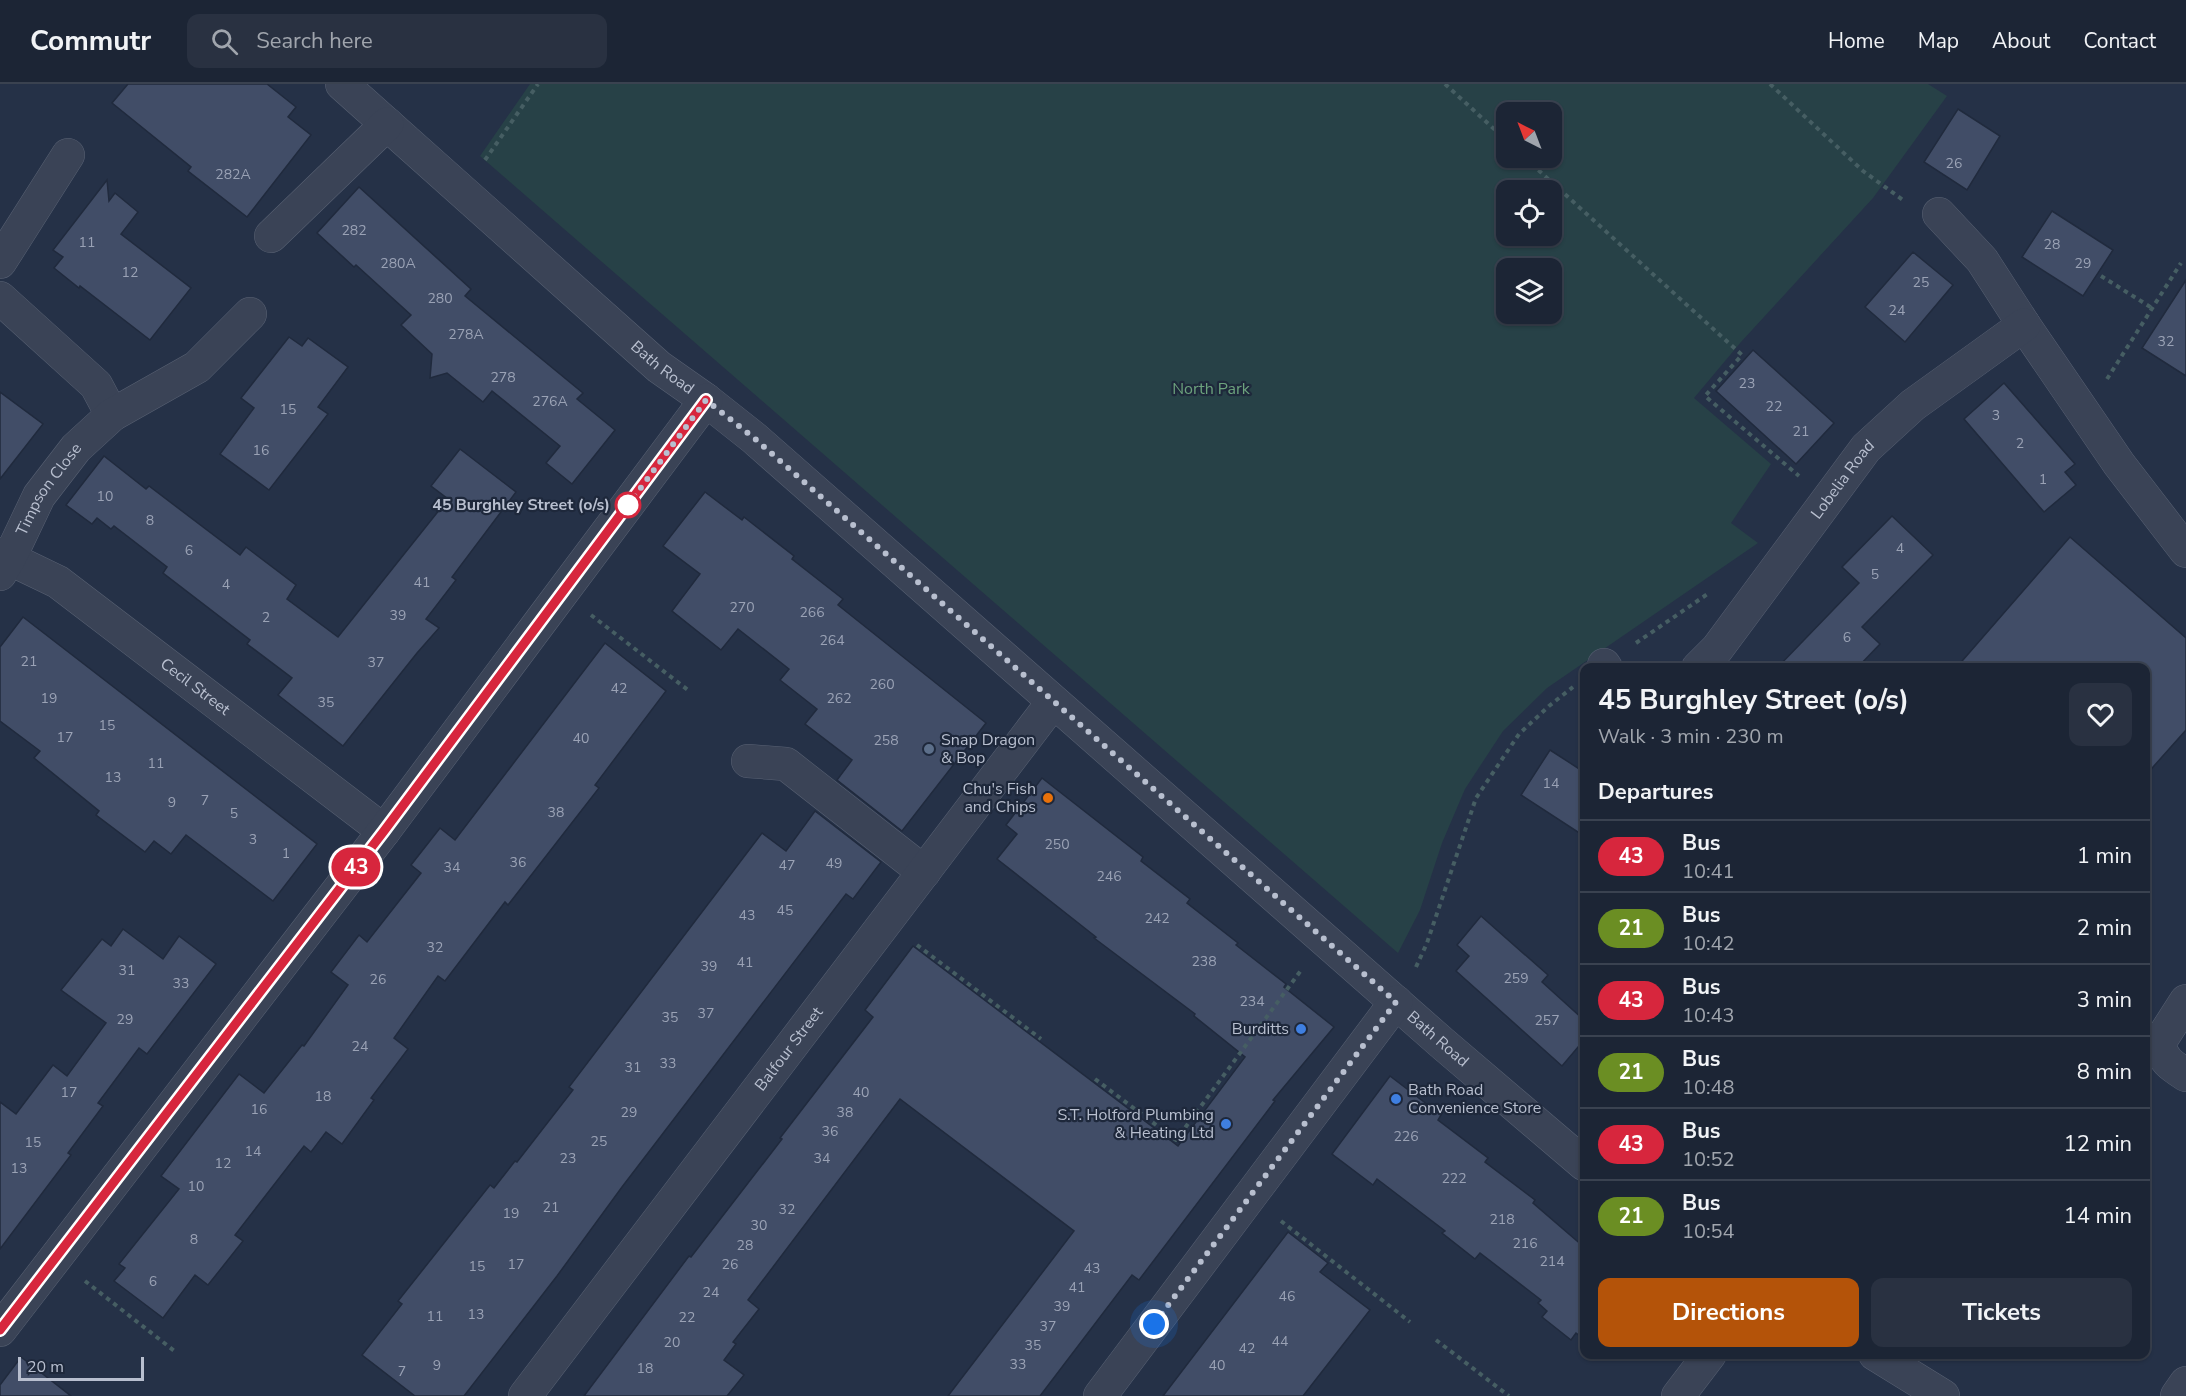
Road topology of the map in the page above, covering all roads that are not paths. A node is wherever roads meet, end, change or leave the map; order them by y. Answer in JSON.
{"nodes":[{"id":1,"x":342,"y":84,"type":"edge"},
{"id":2,"x":387,"y":124,"type":"junction"},
{"id":3,"x":68,"y":155,"type":"dead end"},
{"id":4,"x":1939,"y":214,"type":"road end"},
{"id":5,"x":270,"y":236,"type":"dead end"},
{"id":6,"x":0,"y":262,"type":"edge"},
{"id":7,"x":0,"y":298,"type":"edge"},
{"id":8,"x":250,"y":314,"type":"dead end"},
{"id":9,"x":2024,"y":325,"type":"junction"},
{"id":10,"x":706,"y":400,"type":"junction"},
{"id":11,"x":112,"y":415,"type":"junction"},
{"id":12,"x":2186,"y":551,"type":"edge"},
{"id":13,"x":3,"y":562,"type":"edge"},
{"id":14,"x":1703,"y":663,"type":"edge"},
{"id":15,"x":1053,"y":702,"type":"junction"},
{"id":16,"x":748,"y":761,"type":"dead end"},
{"id":17,"x":384,"y":831,"type":"junction"},
{"id":18,"x":924,"y":872,"type":"junction"},
{"id":19,"x":2186,"y":1001,"type":"edge"},
{"id":20,"x":1396,"y":1002,"type":"junction"},
{"id":21,"x":2186,"y":1076,"type":"edge"},
{"id":22,"x":1580,"y":1161,"type":"edge"},
{"id":23,"x":0,"y":1330,"type":"edge"},
{"id":24,"x":1706,"y":1359,"type":"edge"},
{"id":25,"x":1883,"y":1359,"type":"edge"},
{"id":26,"x":2186,"y":1383,"type":"edge"},
{"id":27,"x":525,"y":1396,"type":"edge"},
{"id":28,"x":1100,"y":1396,"type":"edge"},
{"id":29,"x":1678,"y":1396,"type":"edge"},
{"id":30,"x":1943,"y":1396,"type":"edge"},
{"id":31,"x":2177,"y":1396,"type":"edge"}],
"edges":[{"from":1,"to":2,"type":"street","name":"Bath Road"},
{"from":2,"to":5,"type":"street"},
{"from":2,"to":10,"type":"street","name":"Bath Road"},
{"from":3,"to":6,"type":"street"},
{"from":4,"to":9,"type":"street"},
{"from":7,"to":11,"type":"street"},
{"from":8,"to":11,"type":"street","name":"Timpson Close"},
{"from":9,"to":12,"type":"street"},
{"from":9,"to":14,"type":"street","name":"Lobelia Road"},
{"from":10,"to":15,"type":"street","name":"Bath Road"},
{"from":10,"to":17,"type":"street"},
{"from":11,"to":13,"type":"street","name":"Timpson Close"},
{"from":13,"to":17,"type":"street","name":"Cecil Street"},
{"from":15,"to":18,"type":"street","name":"Balfour Street"},
{"from":15,"to":20,"type":"street","name":"Bath Road"},
{"from":16,"to":18,"type":"street"},
{"from":17,"to":23,"type":"street"},
{"from":18,"to":27,"type":"street","name":"Balfour Street"},
{"from":19,"to":21,"type":"street"},
{"from":20,"to":22,"type":"street","name":"Bath Road"},
{"from":20,"to":28,"type":"street"},
{"from":24,"to":29,"type":"street"},
{"from":25,"to":30,"type":"street"},
{"from":26,"to":31,"type":"street"}]}
